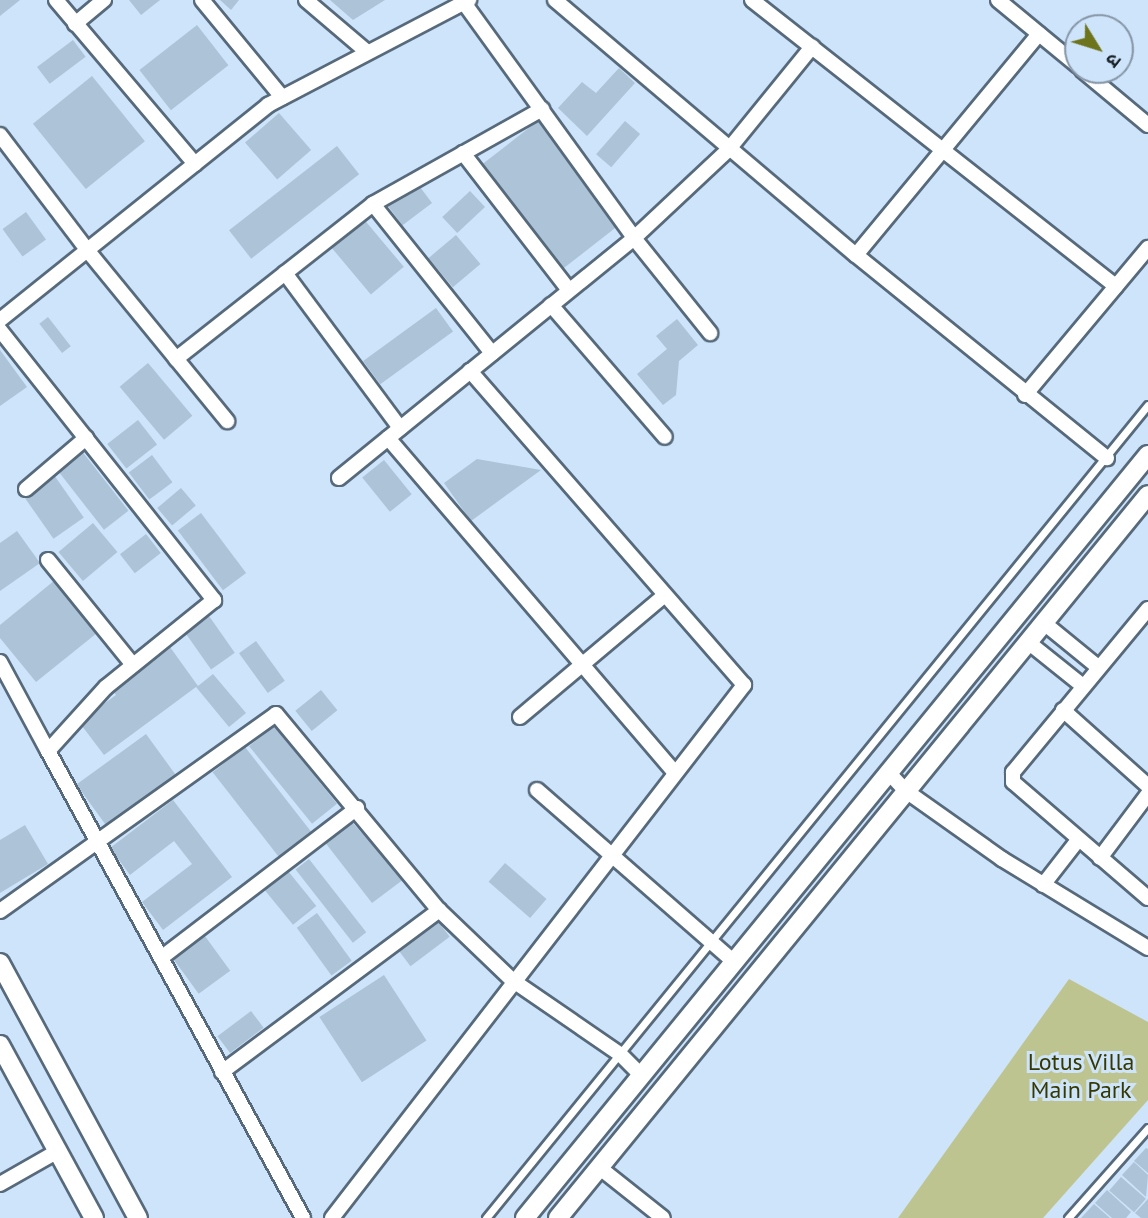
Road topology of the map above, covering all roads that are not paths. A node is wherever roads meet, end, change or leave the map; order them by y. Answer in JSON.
{"nodes":[{"id":1,"x":55,"y":0,"type":"edge"},
{"id":2,"x":104,"y":0,"type":"edge"},
{"id":3,"x":202,"y":0,"type":"edge"},
{"id":4,"x":306,"y":0,"type":"edge"},
{"id":5,"x":555,"y":0,"type":"edge"},
{"id":6,"x":752,"y":0,"type":"edge"},
{"id":7,"x":998,"y":0,"type":"edge"},
{"id":8,"x":465,"y":1,"type":"edge"},
{"id":9,"x":75,"y":24,"type":"junction"},
{"id":10,"x":1039,"y":34,"type":"junction"},
{"id":11,"x":812,"y":47,"type":"junction"},
{"id":12,"x":366,"y":51,"type":"junction"},
{"id":13,"x":1064,"y":55,"type":"edge"},
{"id":14,"x":1099,"y":84,"type":"edge"},
{"id":15,"x":282,"y":97,"type":"junction"},
{"id":16,"x":541,"y":109,"type":"junction"},
{"id":17,"x":1148,"y":125,"type":"edge"},
{"id":18,"x":3,"y":146,"type":"edge"},
{"id":19,"x":729,"y":149,"type":"junction"},
{"id":20,"x":943,"y":150,"type":"junction"},
{"id":21,"x":463,"y":153,"type":"junction"},
{"id":22,"x":195,"y":164,"type":"junction"},
{"id":23,"x":373,"y":204,"type":"junction"},
{"id":24,"x":634,"y":238,"type":"junction"},
{"id":25,"x":1148,"y":248,"type":"edge"},
{"id":26,"x":88,"y":251,"type":"junction"},
{"id":27,"x":856,"y":255,"type":"junction"},
{"id":28,"x":285,"y":273,"type":"junction"},
{"id":29,"x":1116,"y":286,"type":"junction"},
{"id":30,"x":569,"y":290,"type":"junction"},
{"id":31,"x":551,"y":305,"type":"junction"},
{"id":32,"x":0,"y":320,"type":"edge"},
{"id":33,"x":0,"y":330,"type":"edge"},
{"id":34,"x":710,"y":333,"type":"dead end"},
{"id":35,"x":492,"y":353,"type":"junction"},
{"id":36,"x":176,"y":359,"type":"junction"},
{"id":37,"x":470,"y":371,"type":"junction"},
{"id":38,"x":1025,"y":395,"type":"junction"},
{"id":39,"x":1148,"y":405,"type":"edge"},
{"id":40,"x":227,"y":421,"type":"dead end"},
{"id":41,"x":400,"y":428,"type":"junction"},
{"id":42,"x":86,"y":438,"type":"junction"},
{"id":43,"x":388,"y":438,"type":"junction"},
{"id":44,"x":665,"y":438,"type":"dead end"},
{"id":45,"x":1148,"y":454,"type":"edge"},
{"id":46,"x":1107,"y":458,"type":"junction"},
{"id":47,"x":339,"y":478,"type":"dead end"},
{"id":48,"x":26,"y":489,"type":"dead end"},
{"id":49,"x":1148,"y":495,"type":"edge"},
{"id":50,"x":48,"y":560,"type":"dead end"},
{"id":51,"x":665,"y":594,"type":"junction"},
{"id":52,"x":1148,"y":608,"type":"edge"},
{"id":53,"x":1044,"y":623,"type":"junction"},
{"id":54,"x":1028,"y":642,"type":"junction"},
{"id":55,"x":0,"y":662,"type":"edge"},
{"id":56,"x":133,"y":665,"type":"junction"},
{"id":57,"x":583,"y":666,"type":"junction"},
{"id":58,"x":1098,"y":667,"type":"junction"},
{"id":59,"x":1083,"y":686,"type":"junction"},
{"id":60,"x":1063,"y":710,"type":"junction"},
{"id":61,"x":520,"y":717,"type":"dead end"},
{"id":62,"x":48,"y":751,"type":"junction"},
{"id":63,"x":674,"y":773,"type":"junction"},
{"id":64,"x":889,"y":774,"type":"junction"},
{"id":65,"x":1148,"y":786,"type":"edge"},
{"id":66,"x":537,"y":790,"type":"dead end"},
{"id":67,"x":906,"y":791,"type":"junction"},
{"id":68,"x":1148,"y":794,"type":"edge"},
{"id":69,"x":357,"y":808,"type":"junction"},
{"id":70,"x":1078,"y":840,"type":"junction"},
{"id":71,"x":98,"y":841,"type":"junction"},
{"id":72,"x":609,"y":856,"type":"junction"},
{"id":73,"x":1100,"y":858,"type":"junction"},
{"id":74,"x":1043,"y":885,"type":"junction"},
{"id":75,"x":1148,"y":898,"type":"edge"},
{"id":76,"x":439,"y":910,"type":"junction"},
{"id":77,"x":0,"y":911,"type":"edge"},
{"id":78,"x":713,"y":944,"type":"junction"},
{"id":79,"x":1148,"y":948,"type":"edge"},
{"id":80,"x":161,"y":958,"type":"junction"},
{"id":81,"x":0,"y":963,"type":"edge"},
{"id":82,"x":735,"y":963,"type":"junction"},
{"id":83,"x":512,"y":980,"type":"junction"},
{"id":84,"x":0,"y":1045,"type":"edge"},
{"id":85,"x":621,"y":1055,"type":"junction"},
{"id":86,"x":222,"y":1072,"type":"junction"},
{"id":87,"x":642,"y":1076,"type":"junction"},
{"id":88,"x":1148,"y":1128,"type":"edge"},
{"id":89,"x":58,"y":1151,"type":"junction"},
{"id":90,"x":600,"y":1168,"type":"junction"},
{"id":91,"x":0,"y":1184,"type":"edge"},
{"id":92,"x":94,"y":1218,"type":"edge"},
{"id":93,"x":138,"y":1218,"type":"edge"},
{"id":94,"x":303,"y":1218,"type":"edge"},
{"id":95,"x":332,"y":1218,"type":"edge"},
{"id":96,"x":486,"y":1218,"type":"edge"},
{"id":97,"x":525,"y":1218,"type":"edge"},
{"id":98,"x":558,"y":1218,"type":"edge"},
{"id":99,"x":663,"y":1218,"type":"edge"},
{"id":100,"x":1068,"y":1218,"type":"edge"}],
"edges":[{"from":1,"to":9,"type":"street"},
{"from":2,"to":9,"type":"street"},
{"from":3,"to":15,"type":"street"},
{"from":4,"to":12,"type":"street"},
{"from":5,"to":19,"type":"street"},
{"from":6,"to":11,"type":"street"},
{"from":7,"to":10,"type":"street"},
{"from":8,"to":12,"type":"street"},
{"from":8,"to":16,"type":"street"},
{"from":9,"to":22,"type":"street"},
{"from":10,"to":13,"type":"street"},
{"from":10,"to":20,"type":"street"},
{"from":11,"to":19,"type":"street"},
{"from":11,"to":20,"type":"street"},
{"from":12,"to":15,"type":"street"},
{"from":14,"to":17,"type":"street"},
{"from":15,"to":22,"type":"street"},
{"from":16,"to":21,"type":"street"},
{"from":16,"to":24,"type":"street"},
{"from":18,"to":26,"type":"street"},
{"from":19,"to":24,"type":"street"},
{"from":19,"to":27,"type":"street"},
{"from":20,"to":27,"type":"street"},
{"from":20,"to":29,"type":"street"},
{"from":21,"to":23,"type":"street"},
{"from":21,"to":30,"type":"street"},
{"from":22,"to":26,"type":"street"},
{"from":23,"to":28,"type":"street"},
{"from":23,"to":35,"type":"street"},
{"from":24,"to":30,"type":"street"},
{"from":24,"to":34,"type":"street"},
{"from":25,"to":29,"type":"street"},
{"from":26,"to":32,"type":"street"},
{"from":26,"to":36,"type":"street"},
{"from":27,"to":38,"type":"street"},
{"from":28,"to":36,"type":"street"},
{"from":28,"to":41,"type":"street"},
{"from":29,"to":38,"type":"street"},
{"from":30,"to":31,"type":"street"},
{"from":31,"to":35,"type":"street"},
{"from":31,"to":44,"type":"street"},
{"from":33,"to":42,"type":"street"},
{"from":35,"to":37,"type":"street"},
{"from":36,"to":40,"type":"street"},
{"from":37,"to":41,"type":"street"},
{"from":37,"to":51,"type":"street"},
{"from":38,"to":46,"type":"street"},
{"from":39,"to":46,"type":"lane"},
{"from":41,"to":43,"type":"street"},
{"from":42,"to":48,"type":"street"},
{"from":42,"to":56,"type":"street"},
{"from":43,"to":47,"type":"street"},
{"from":43,"to":57,"type":"street"},
{"from":45,"to":64,"type":"street"},
{"from":46,"to":78,"type":"lane"},
{"from":49,"to":53,"type":"street"},
{"from":50,"to":56,"type":"street"},
{"from":51,"to":57,"type":"street"},
{"from":51,"to":63,"type":"street"},
{"from":52,"to":58,"type":"street"},
{"from":53,"to":54,"type":"street"},
{"from":53,"to":58,"type":"street"},
{"from":54,"to":59,"type":"street"},
{"from":54,"to":67,"type":"street"},
{"from":55,"to":62,"type":"street"},
{"from":56,"to":62,"type":"street"},
{"from":57,"to":61,"type":"street"},
{"from":57,"to":63,"type":"street"},
{"from":58,"to":59,"type":"street"},
{"from":59,"to":60,"type":"street"},
{"from":60,"to":65,"type":"street"},
{"from":60,"to":70,"type":"street"},
{"from":62,"to":71,"type":"street"},
{"from":63,"to":72,"type":"street"},
{"from":64,"to":67,"type":"street"},
{"from":64,"to":82,"type":"street"},
{"from":66,"to":72,"type":"street"},
{"from":67,"to":74,"type":"street"},
{"from":67,"to":90,"type":"street"},
{"from":68,"to":73,"type":"street"},
{"from":69,"to":71,"type":"street"},
{"from":69,"to":76,"type":"street"},
{"from":69,"to":80,"type":"street"},
{"from":70,"to":73,"type":"street"},
{"from":70,"to":74,"type":"street"},
{"from":71,"to":77,"type":"street"},
{"from":71,"to":80,"type":"street"},
{"from":72,"to":78,"type":"street"},
{"from":72,"to":83,"type":"street"},
{"from":73,"to":75,"type":"street"},
{"from":74,"to":79,"type":"street"},
{"from":76,"to":83,"type":"street"},
{"from":76,"to":86,"type":"street"},
{"from":78,"to":82,"type":"street"},
{"from":78,"to":85,"type":"lane"},
{"from":80,"to":86,"type":"street"},
{"from":81,"to":93,"type":"street"},
{"from":82,"to":87,"type":"street"},
{"from":83,"to":85,"type":"street"},
{"from":83,"to":95,"type":"street"},
{"from":84,"to":89,"type":"street"},
{"from":85,"to":87,"type":"street"},
{"from":85,"to":96,"type":"lane"},
{"from":86,"to":94,"type":"street"},
{"from":87,"to":97,"type":"street"},
{"from":88,"to":100,"type":"lane"},
{"from":89,"to":91,"type":"street"},
{"from":89,"to":92,"type":"street"},
{"from":90,"to":98,"type":"street"},
{"from":90,"to":99,"type":"street"}]}
